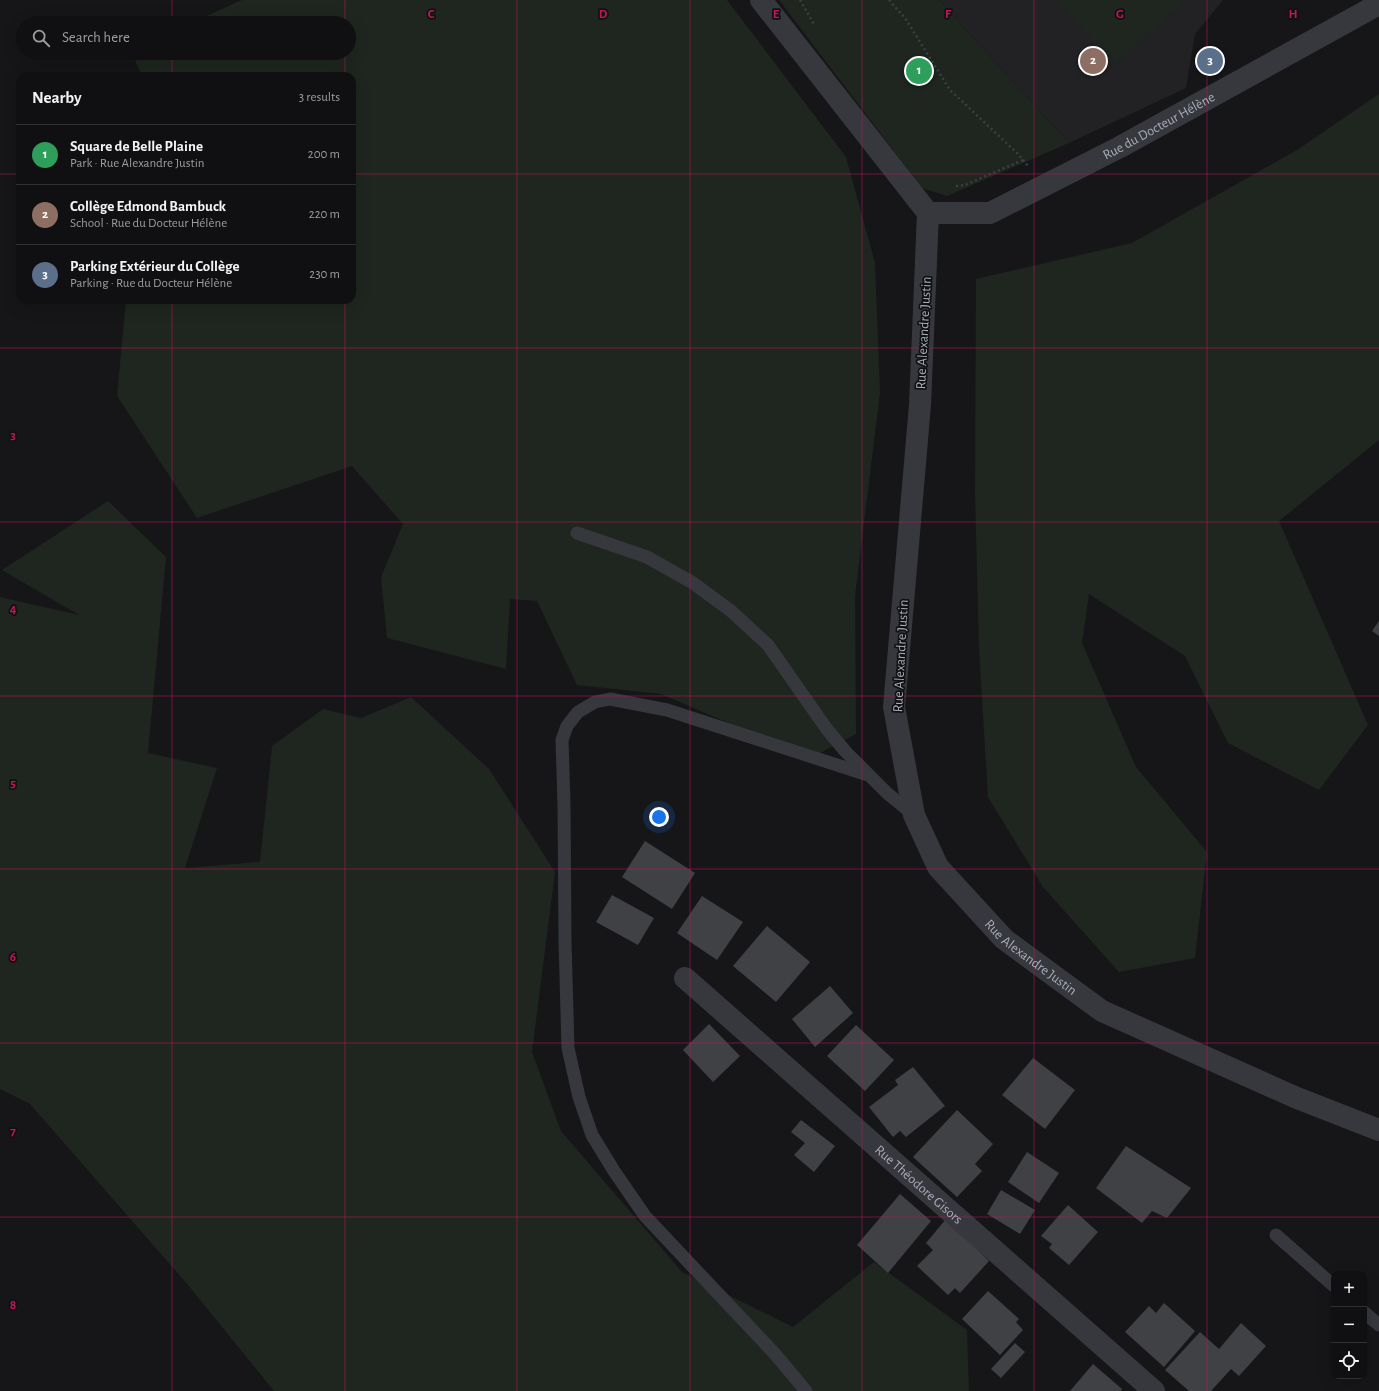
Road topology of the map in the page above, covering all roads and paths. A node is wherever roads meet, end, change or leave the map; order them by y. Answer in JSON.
{"nodes":[{"id":1,"x":761,"y":0,"type":"edge"},
{"id":2,"x":800,"y":0,"type":"edge"},
{"id":3,"x":889,"y":0,"type":"edge"},
{"id":4,"x":1379,"y":4,"type":"edge"},
{"id":5,"x":819,"y":32,"type":"dead end"},
{"id":6,"x":1022,"y":160,"type":"junction"},
{"id":7,"x":1044,"y":185,"type":"junction"},
{"id":8,"x":952,"y":187,"type":"dead end"},
{"id":9,"x":928,"y":213,"type":"junction"},
{"id":10,"x":577,"y":533,"type":"dead end"},
{"id":11,"x":868,"y":775,"type":"junction"},
{"id":12,"x":914,"y":815,"type":"junction"},
{"id":13,"x":685,"y":978,"type":"dead end"},
{"id":14,"x":1379,"y":1130,"type":"edge"},
{"id":15,"x":1276,"y":1235,"type":"dead end"},
{"id":16,"x":1331,"y":1283,"type":"edge"},
{"id":17,"x":1367,"y":1315,"type":"edge"},
{"id":18,"x":1379,"y":1325,"type":"edge"},
{"id":19,"x":806,"y":1391,"type":"edge"},
{"id":20,"x":1154,"y":1391,"type":"edge"}],
"edges":[{"from":1,"to":9,"type":"street"},
{"from":2,"to":5,"type":"path"},
{"from":3,"to":6,"type":"path"},
{"from":4,"to":7,"type":"street","name":"Rue du Docteur Hélène"},
{"from":6,"to":7,"type":"path"},
{"from":6,"to":8,"type":"path"},
{"from":7,"to":9,"type":"street","name":"Rue du Docteur Hélène"},
{"from":9,"to":12,"type":"street","name":"Rue Alexandre Justin"},
{"from":10,"to":11,"type":"lane"},
{"from":11,"to":12,"type":"lane"},
{"from":11,"to":19,"type":"lane"},
{"from":12,"to":14,"type":"street","name":"Rue Alexandre Justin"},
{"from":13,"to":20,"type":"street","name":"Rue Théodore Gisors"},
{"from":15,"to":16,"type":"lane"},
{"from":17,"to":18,"type":"lane"}]}
